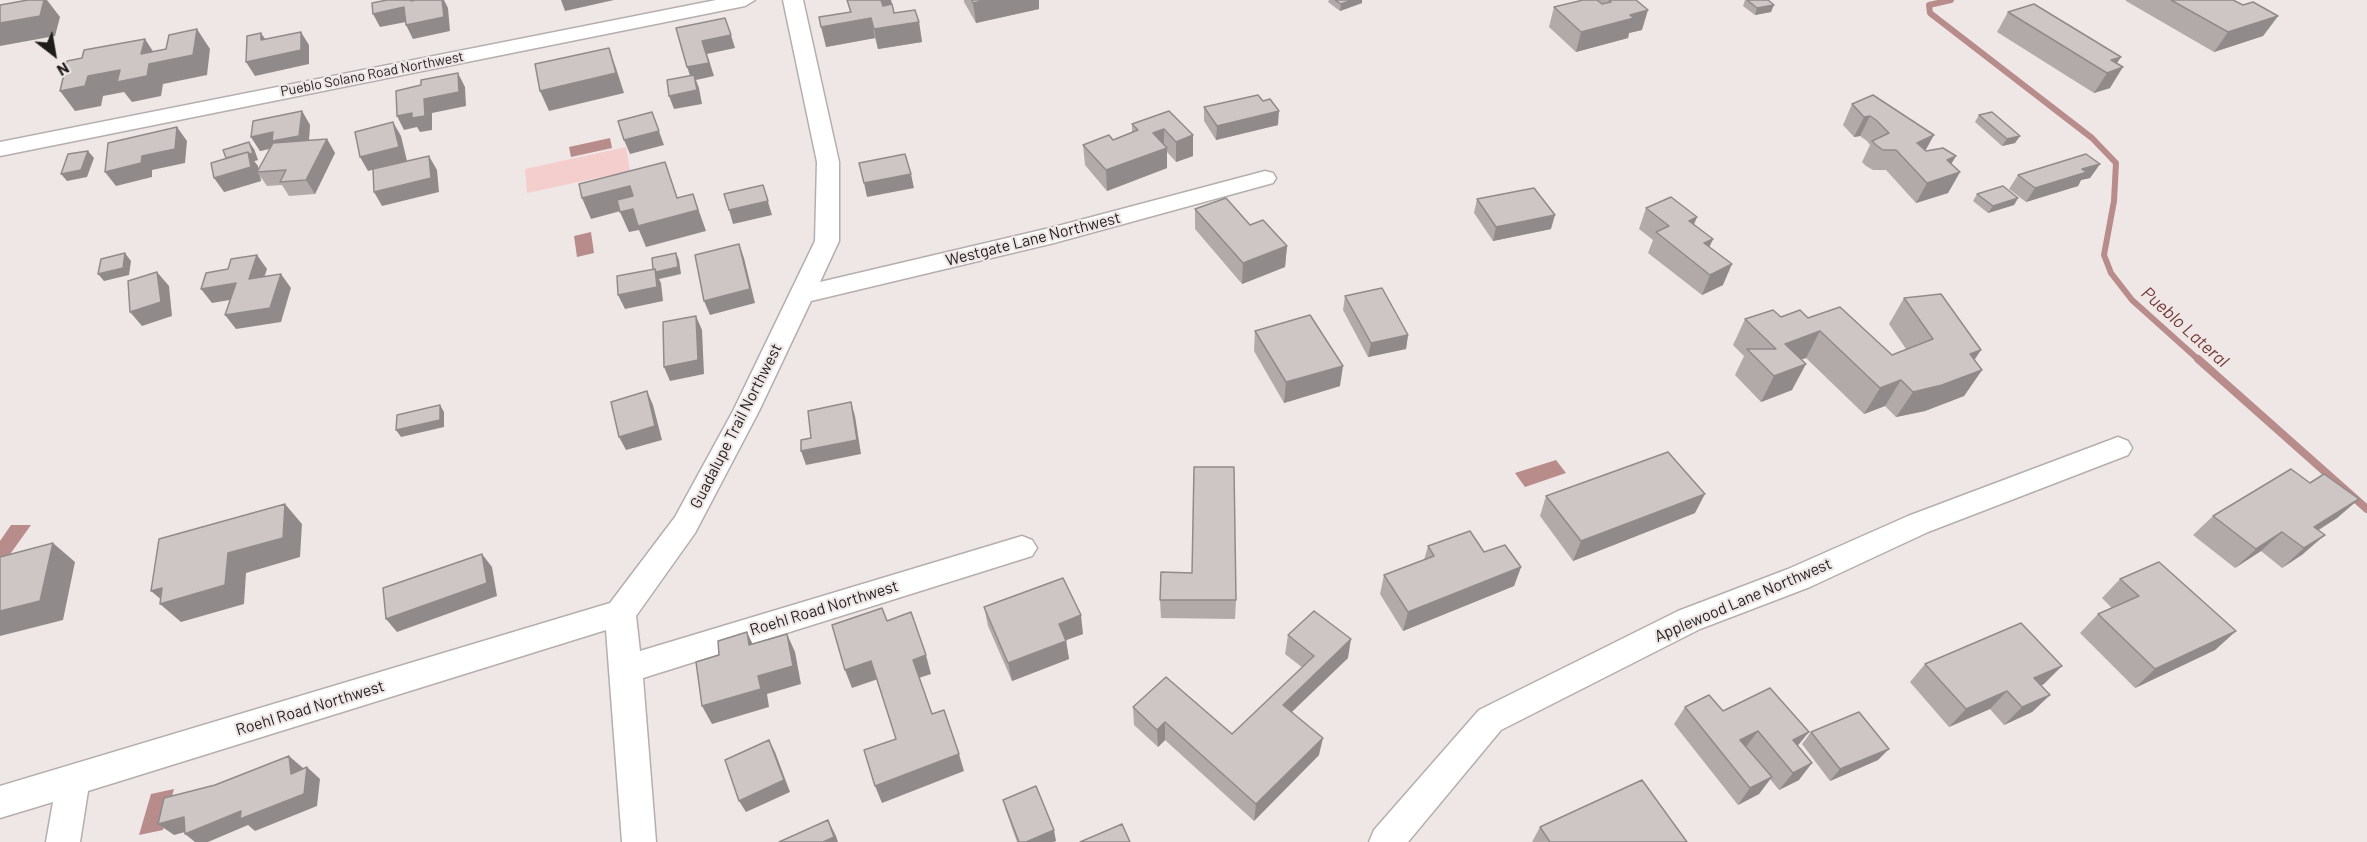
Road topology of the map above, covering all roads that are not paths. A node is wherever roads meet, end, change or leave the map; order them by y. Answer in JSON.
{"nodes":[{"id":1,"x":745,"y":0,"type":"edge"},
{"id":2,"x":793,"y":0,"type":"edge"},
{"id":3,"x":0,"y":149,"type":"edge"},
{"id":4,"x":1265,"y":178,"type":"dead end"},
{"id":5,"x":801,"y":295,"type":"junction"},
{"id":6,"x":2118,"y":448,"type":"dead end"},
{"id":7,"x":1022,"y":548,"type":"dead end"},
{"id":8,"x":620,"y":613,"type":"junction"},
{"id":9,"x":626,"y":669,"type":"junction"},
{"id":10,"x":73,"y":780,"type":"junction"},
{"id":11,"x":0,"y":802,"type":"edge"},
{"id":12,"x":63,"y":842,"type":"edge"},
{"id":13,"x":639,"y":842,"type":"edge"},
{"id":14,"x":1386,"y":842,"type":"edge"}],
"edges":[{"from":1,"to":3,"type":"street","name":"Pueblo Solano Road Northwest"},
{"from":2,"to":5,"type":"street","name":"Guadalupe Trail Northwest"},
{"from":4,"to":5,"type":"street","name":"Westgate Lane Northwest"},
{"from":5,"to":8,"type":"street","name":"Guadalupe Trail Northwest"},
{"from":6,"to":14,"type":"street","name":"Applewood Lane Northwest"},
{"from":7,"to":9,"type":"street","name":"Roehl Road Northwest"},
{"from":8,"to":9,"type":"street"},
{"from":8,"to":10,"type":"street","name":"Roehl Road Northwest"},
{"from":9,"to":13,"type":"street"},
{"from":10,"to":11,"type":"street","name":"Roehl Road Northwest"},
{"from":10,"to":12,"type":"street"}]}
